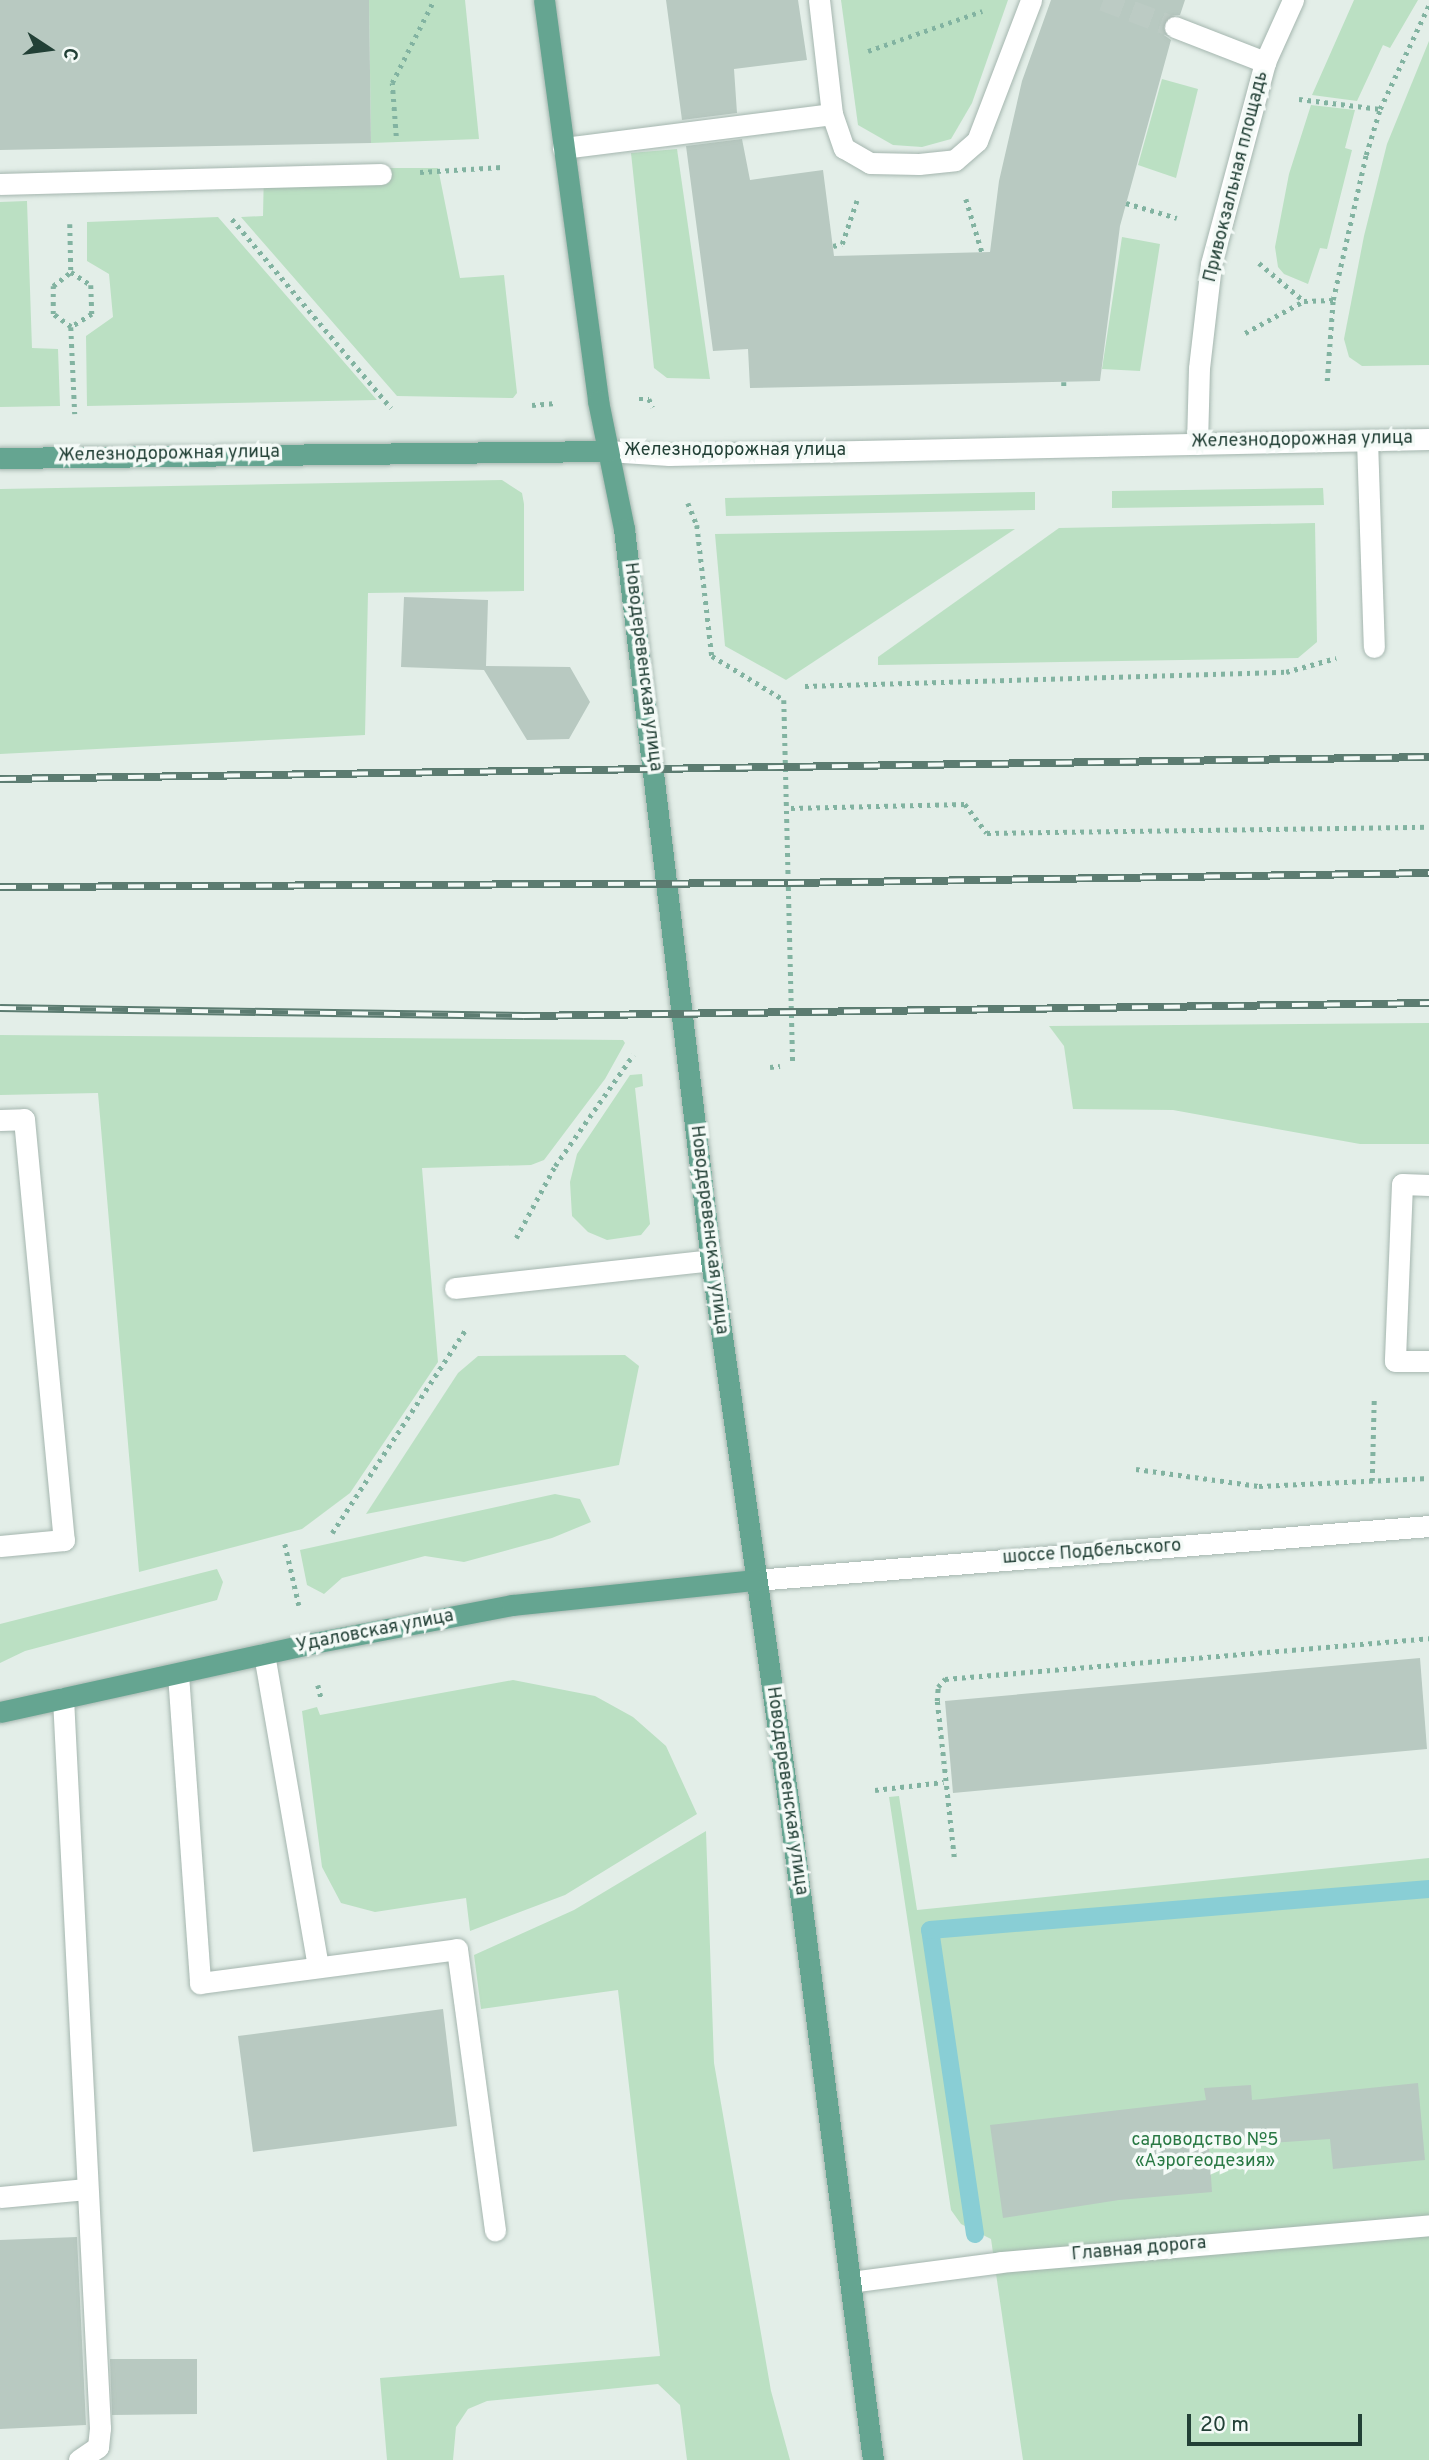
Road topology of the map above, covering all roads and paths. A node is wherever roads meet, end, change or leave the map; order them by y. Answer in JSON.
{"nodes":[{"id":1,"x":434,"y":0,"type":"edge"},
{"id":2,"x":544,"y":0,"type":"edge"},
{"id":3,"x":819,"y":0,"type":"edge"},
{"id":4,"x":1031,"y":0,"type":"edge"},
{"id":5,"x":1293,"y":0,"type":"edge"},
{"id":6,"x":1429,"y":5,"type":"edge"},
{"id":7,"x":984,"y":10,"type":"dead end"},
{"id":8,"x":1175,"y":27,"type":"tunnel mouth"},
{"id":9,"x":861,"y":53,"type":"dead end"},
{"id":10,"x":1265,"y":62,"type":"junction"},
{"id":11,"x":1298,"y":99,"type":"dead end"},
{"id":12,"x":1380,"y":109,"type":"junction"},
{"id":13,"x":832,"y":114,"type":"junction"},
{"id":14,"x":562,"y":148,"type":"junction"},
{"id":15,"x":955,"y":160,"type":"junction"},
{"id":16,"x":502,"y":167,"type":"dead end"},
{"id":17,"x":390,"y":173,"type":"junction"},
{"id":18,"x":69,"y":183,"type":"junction"},
{"id":19,"x":0,"y":184,"type":"edge"},
{"id":20,"x":1126,"y":203,"type":"dead end"},
{"id":21,"x":231,"y":218,"type":"dead end"},
{"id":22,"x":1177,"y":218,"type":"dead end"},
{"id":23,"x":842,"y":244,"type":"dead end"},
{"id":24,"x":832,"y":246,"type":"dead end"},
{"id":25,"x":982,"y":252,"type":"dead end"},
{"id":26,"x":1259,"y":263,"type":"dead end"},
{"id":27,"x":71,"y":272,"type":"junction"},
{"id":28,"x":1333,"y":300,"type":"junction"},
{"id":29,"x":1304,"y":301,"type":"junction"},
{"id":30,"x":71,"y":327,"type":"junction"},
{"id":31,"x":1245,"y":333,"type":"dead end"},
{"id":32,"x":1327,"y":381,"type":"dead end"},
{"id":33,"x":1063,"y":382,"type":"dead end"},
{"id":34,"x":1064,"y":390,"type":"dead end"},
{"id":35,"x":649,"y":399,"type":"dead end"},
{"id":36,"x":561,"y":403,"type":"dead end"},
{"id":37,"x":532,"y":405,"type":"dead end"},
{"id":38,"x":653,"y":407,"type":"dead end"},
{"id":39,"x":391,"y":408,"type":"dead end"},
{"id":40,"x":75,"y":414,"type":"dead end"},
{"id":41,"x":1429,"y":439,"type":"edge"},
{"id":42,"x":1367,"y":440,"type":"junction"},
{"id":43,"x":1197,"y":444,"type":"junction"},
{"id":44,"x":608,"y":451,"type":"junction"},
{"id":45,"x":0,"y":458,"type":"edge"},
{"id":46,"x":688,"y":503,"type":"dead end"},
{"id":47,"x":1374,"y":647,"type":"joint"},
{"id":48,"x":805,"y":686,"type":"dead end"},
{"id":49,"x":791,"y":808,"type":"dead end"},
{"id":50,"x":1429,"y":827,"type":"edge"},
{"id":51,"x":793,"y":1065,"type":"dead end"},
{"id":52,"x":780,"y":1066,"type":"dead end"},
{"id":53,"x":770,"y":1067,"type":"dead end"},
{"id":54,"x":0,"y":1120,"type":"edge"},
{"id":55,"x":1429,"y":1185,"type":"edge"},
{"id":56,"x":711,"y":1260,"type":"junction"},
{"id":57,"x":455,"y":1288,"type":"dead end"},
{"id":58,"x":1429,"y":1361,"type":"edge"},
{"id":59,"x":1136,"y":1469,"type":"dead end"},
{"id":60,"x":1429,"y":1478,"type":"edge"},
{"id":61,"x":1429,"y":1526,"type":"edge"},
{"id":62,"x":0,"y":1546,"type":"edge"},
{"id":63,"x":755,"y":1580,"type":"junction"},
{"id":64,"x":1429,"y":1638,"type":"edge"},
{"id":65,"x":264,"y":1654,"type":"junction"},
{"id":66,"x":178,"y":1674,"type":"junction"},
{"id":67,"x":63,"y":1698,"type":"junction"},
{"id":68,"x":0,"y":1712,"type":"edge"},
{"id":69,"x":944,"y":1782,"type":"junction"},
{"id":70,"x":875,"y":1790,"type":"dead end"},
{"id":71,"x":954,"y":1857,"type":"dead end"},
{"id":72,"x":318,"y":1966,"type":"junction"},
{"id":73,"x":87,"y":2189,"type":"junction"},
{"id":74,"x":0,"y":2197,"type":"edge"},
{"id":75,"x":1429,"y":2225,"type":"edge"},
{"id":76,"x":495,"y":2230,"type":"dead end"},
{"id":77,"x":850,"y":2282,"type":"junction"},
{"id":78,"x":79,"y":2460,"type":"edge"},
{"id":79,"x":873,"y":2460,"type":"edge"}],
"edges":[{"from":1,"to":17,"type":"path"},
{"from":2,"to":14,"type":"main road","name":"Новодеревенская улица"},
{"from":3,"to":13,"type":"street"},
{"from":4,"to":15,"type":"street"},
{"from":5,"to":10,"type":"street","name":"Привокзальная площадь"},
{"from":6,"to":12,"type":"path"},
{"from":7,"to":9,"type":"path"},
{"from":8,"to":10,"type":"street"},
{"from":10,"to":43,"type":"street","name":"Привокзальная площадь"},
{"from":11,"to":12,"type":"path"},
{"from":12,"to":28,"type":"path"},
{"from":13,"to":14,"type":"street"},
{"from":13,"to":15,"type":"street"},
{"from":14,"to":44,"type":"main road","name":"Новодеревенская улица"},
{"from":15,"to":25,"type":"path"},
{"from":16,"to":17,"type":"path"},
{"from":17,"to":18,"type":"street"},
{"from":18,"to":19,"type":"street"},
{"from":18,"to":27,"type":"path"},
{"from":20,"to":22,"type":"path"},
{"from":21,"to":39,"type":"path"},
{"from":23,"to":24,"type":"path"},
{"from":26,"to":29,"type":"path"},
{"from":27,"to":30,"type":"path"},
{"from":27,"to":30,"type":"path"},
{"from":28,"to":29,"type":"path"},
{"from":28,"to":32,"type":"path"},
{"from":29,"to":31,"type":"path"},
{"from":30,"to":40,"type":"path"},
{"from":33,"to":34,"type":"path"},
{"from":35,"to":38,"type":"path"},
{"from":36,"to":37,"type":"path"},
{"from":41,"to":42,"type":"street","name":"Железнодорожная улица"},
{"from":42,"to":43,"type":"street","name":"Железнодорожная улица"},
{"from":42,"to":47,"type":"street"},
{"from":43,"to":44,"type":"street","name":"Железнодорожная улица"},
{"from":44,"to":45,"type":"main road","name":"Железнодорожная улица"},
{"from":44,"to":56,"type":"main road","name":"Новодеревенская улица"},
{"from":46,"to":51,"type":"path"},
{"from":47,"to":48,"type":"path"},
{"from":49,"to":50,"type":"path"},
{"from":52,"to":53,"type":"path"},
{"from":54,"to":62,"type":"street"},
{"from":55,"to":58,"type":"street"},
{"from":56,"to":57,"type":"street"},
{"from":56,"to":63,"type":"main road","name":"Новодеревенская улица"},
{"from":59,"to":60,"type":"path"},
{"from":61,"to":63,"type":"street","name":"шоссе Подбельского"},
{"from":63,"to":65,"type":"main road","name":"Удаловская улица"},
{"from":63,"to":77,"type":"main road","name":"Новодеревенская улица"},
{"from":64,"to":69,"type":"path"},
{"from":65,"to":66,"type":"main road","name":"Удаловская улица"},
{"from":65,"to":72,"type":"street"},
{"from":66,"to":67,"type":"main road","name":"Удаловская улица"},
{"from":66,"to":72,"type":"street"},
{"from":67,"to":68,"type":"main road","name":"Удаловская улица"},
{"from":67,"to":73,"type":"street"},
{"from":69,"to":70,"type":"path"},
{"from":69,"to":71,"type":"path"},
{"from":72,"to":76,"type":"street"},
{"from":73,"to":74,"type":"street"},
{"from":73,"to":78,"type":"street"},
{"from":75,"to":77,"type":"street","name":"Главная дорога"},
{"from":77,"to":79,"type":"main road","name":"Новодеревенская улица"}]}
